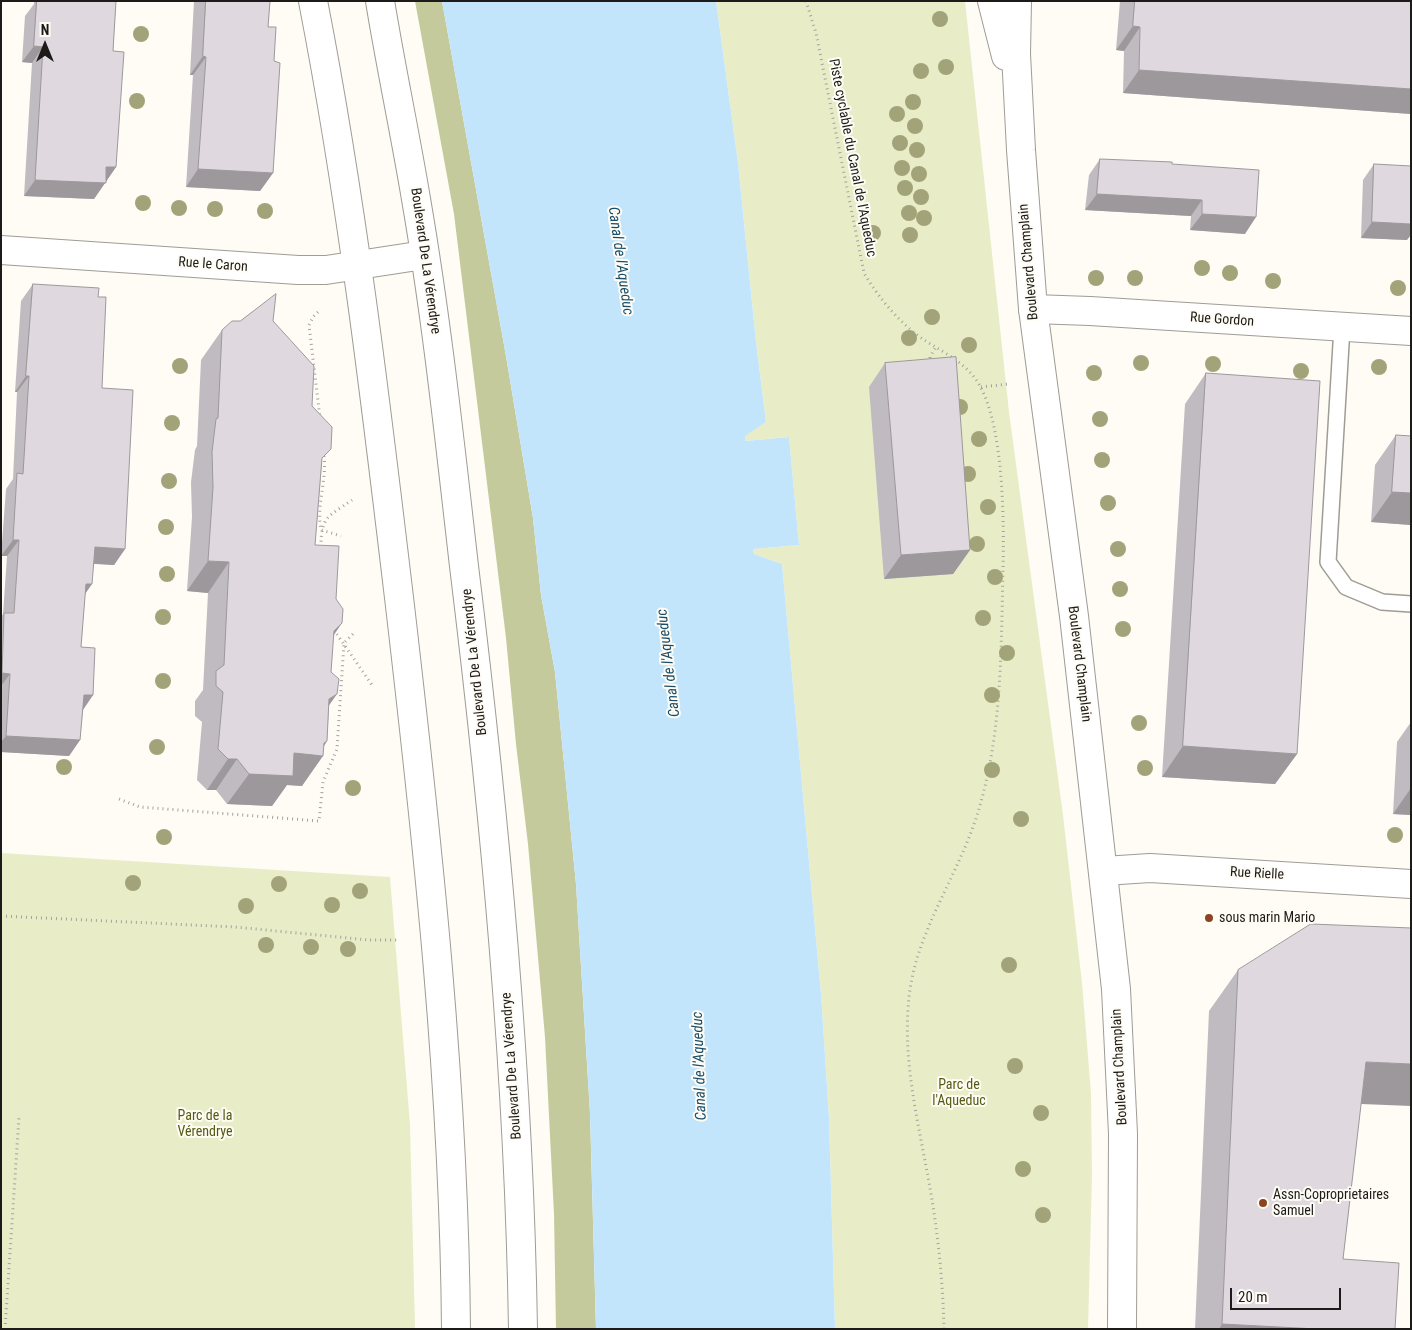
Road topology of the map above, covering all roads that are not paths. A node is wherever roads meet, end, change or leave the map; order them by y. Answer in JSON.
{"nodes":[{"id":1,"x":313,"y":1,"type":"edge"},
{"id":2,"x":380,"y":1,"type":"edge"},
{"id":3,"x":992,"y":1,"type":"edge"},
{"id":4,"x":1017,"y":1,"type":"edge"},
{"id":5,"x":1020,"y":111,"type":"junction"},
{"id":6,"x":1,"y":250,"type":"edge"},
{"id":7,"x":424,"y":255,"type":"junction"},
{"id":8,"x":357,"y":265,"type":"junction"},
{"id":9,"x":1033,"y":309,"type":"junction"},
{"id":10,"x":1342,"y":327,"type":"junction"},
{"id":11,"x":1411,"y":331,"type":"edge"},
{"id":12,"x":1411,"y":604,"type":"edge"},
{"id":13,"x":1104,"y":871,"type":"junction"},
{"id":14,"x":1411,"y":884,"type":"edge"},
{"id":15,"x":456,"y":1329,"type":"edge"},
{"id":16,"x":524,"y":1329,"type":"edge"},
{"id":17,"x":1122,"y":1329,"type":"edge"}],
"edges":[{"from":1,"to":8,"type":"main road"},
{"from":2,"to":7,"type":"main road","name":"Boulevard De La Vérendrye"},
{"from":3,"to":5,"type":"main road"},
{"from":4,"to":5,"type":"main road","name":"Boulevard Champlain"},
{"from":5,"to":9,"type":"main road","name":"Boulevard Champlain"},
{"from":6,"to":8,"type":"main road","name":"Rue le Caron"},
{"from":7,"to":8,"type":"main road","name":"Rue le Caron"},
{"from":7,"to":16,"type":"main road","name":"Boulevard De La Vérendrye"},
{"from":8,"to":15,"type":"main road"},
{"from":9,"to":10,"type":"main road","name":"Rue Gordon"},
{"from":9,"to":13,"type":"main road","name":"Boulevard Champlain"},
{"from":10,"to":11,"type":"main road","name":"Rue Gordon"},
{"from":10,"to":12,"type":"lane"},
{"from":13,"to":14,"type":"main road","name":"Rue Rielle"},
{"from":13,"to":17,"type":"main road","name":"Boulevard Champlain"}]}
